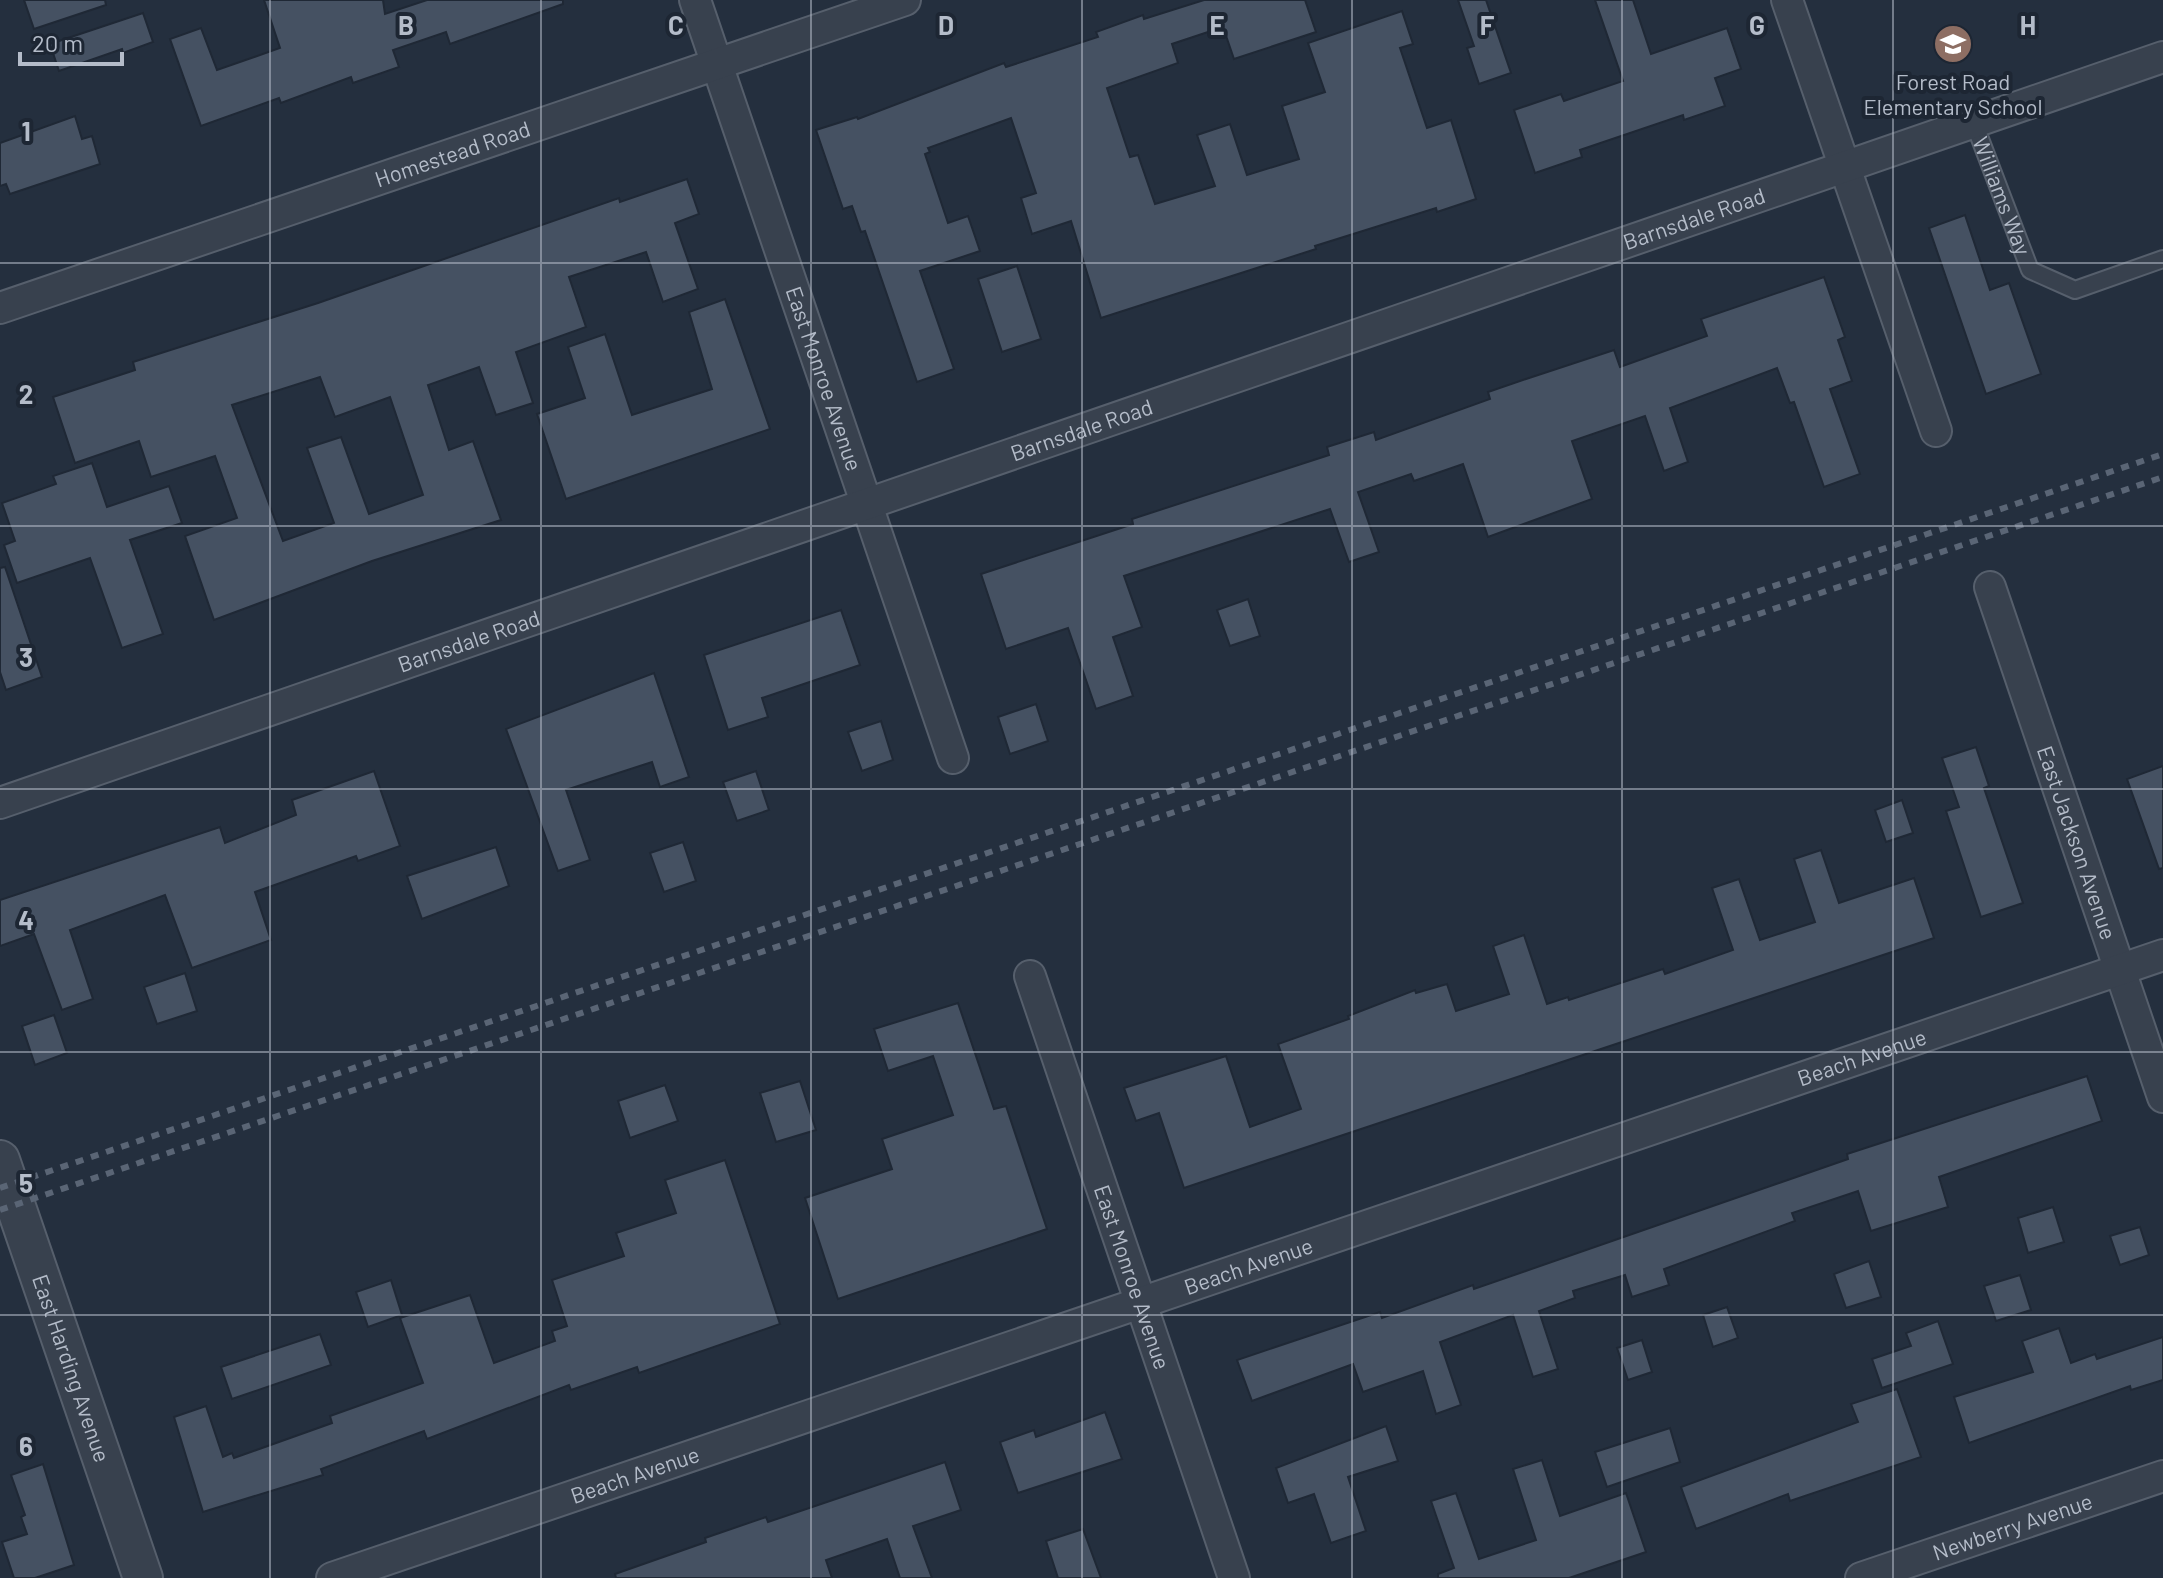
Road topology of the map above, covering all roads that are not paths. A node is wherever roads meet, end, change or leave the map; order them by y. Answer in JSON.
{"nodes":[{"id":1,"x":695,"y":0,"type":"edge"},
{"id":2,"x":905,"y":0,"type":"edge"},
{"id":3,"x":1787,"y":0,"type":"edge"},
{"id":4,"x":2163,"y":57,"type":"edge"},
{"id":5,"x":717,"y":64,"type":"junction"},
{"id":6,"x":1974,"y":123,"type":"junction"},
{"id":7,"x":1845,"y":168,"type":"junction"},
{"id":8,"x":2163,"y":259,"type":"edge"},
{"id":9,"x":0,"y":308,"type":"edge"},
{"id":10,"x":1936,"y":431,"type":"dead end"},
{"id":11,"x":865,"y":502,"type":"junction"},
{"id":12,"x":1990,"y":587,"type":"dead end"},
{"id":13,"x":953,"y":758,"type":"dead end"},
{"id":14,"x":0,"y":803,"type":"edge"},
{"id":15,"x":2163,"y":955,"type":"edge"},
{"id":16,"x":2119,"y":971,"type":"junction"},
{"id":17,"x":1030,"y":976,"type":"dead end"},
{"id":18,"x":2163,"y":1097,"type":"edge"},
{"id":19,"x":0,"y":1160,"type":"edge"},
{"id":20,"x":1139,"y":1302,"type":"junction"},
{"id":21,"x":2163,"y":1476,"type":"edge"},
{"id":22,"x":143,"y":1578,"type":"edge"},
{"id":23,"x":332,"y":1578,"type":"edge"},
{"id":24,"x":1234,"y":1578,"type":"edge"},
{"id":25,"x":1861,"y":1578,"type":"edge"}],
"edges":[{"from":1,"to":5,"type":"street","name":"East Monroe Avenue"},
{"from":2,"to":5,"type":"street","name":"Homestead Road"},
{"from":3,"to":7,"type":"street"},
{"from":4,"to":6,"type":"street","name":"Barnsdale Road"},
{"from":5,"to":9,"type":"street","name":"Homestead Road"},
{"from":5,"to":11,"type":"street","name":"East Monroe Avenue"},
{"from":6,"to":7,"type":"street","name":"Barnsdale Road"},
{"from":6,"to":8,"type":"lane","name":"Williams Way"},
{"from":7,"to":10,"type":"street"},
{"from":7,"to":11,"type":"street","name":"Barnsdale Road"},
{"from":11,"to":13,"type":"street","name":"East Monroe Avenue"},
{"from":11,"to":14,"type":"street","name":"Barnsdale Road"},
{"from":12,"to":16,"type":"street","name":"East Jackson Avenue"},
{"from":15,"to":16,"type":"street","name":"Beach Avenue"},
{"from":16,"to":18,"type":"street","name":"East Jackson Avenue"},
{"from":16,"to":20,"type":"street","name":"Beach Avenue"},
{"from":17,"to":20,"type":"street","name":"East Monroe Avenue"},
{"from":19,"to":22,"type":"street","name":"East Harding Avenue"},
{"from":20,"to":23,"type":"street","name":"Beach Avenue"},
{"from":20,"to":24,"type":"street","name":"East Monroe Avenue"},
{"from":21,"to":25,"type":"street","name":"Newberry Avenue"}]}
